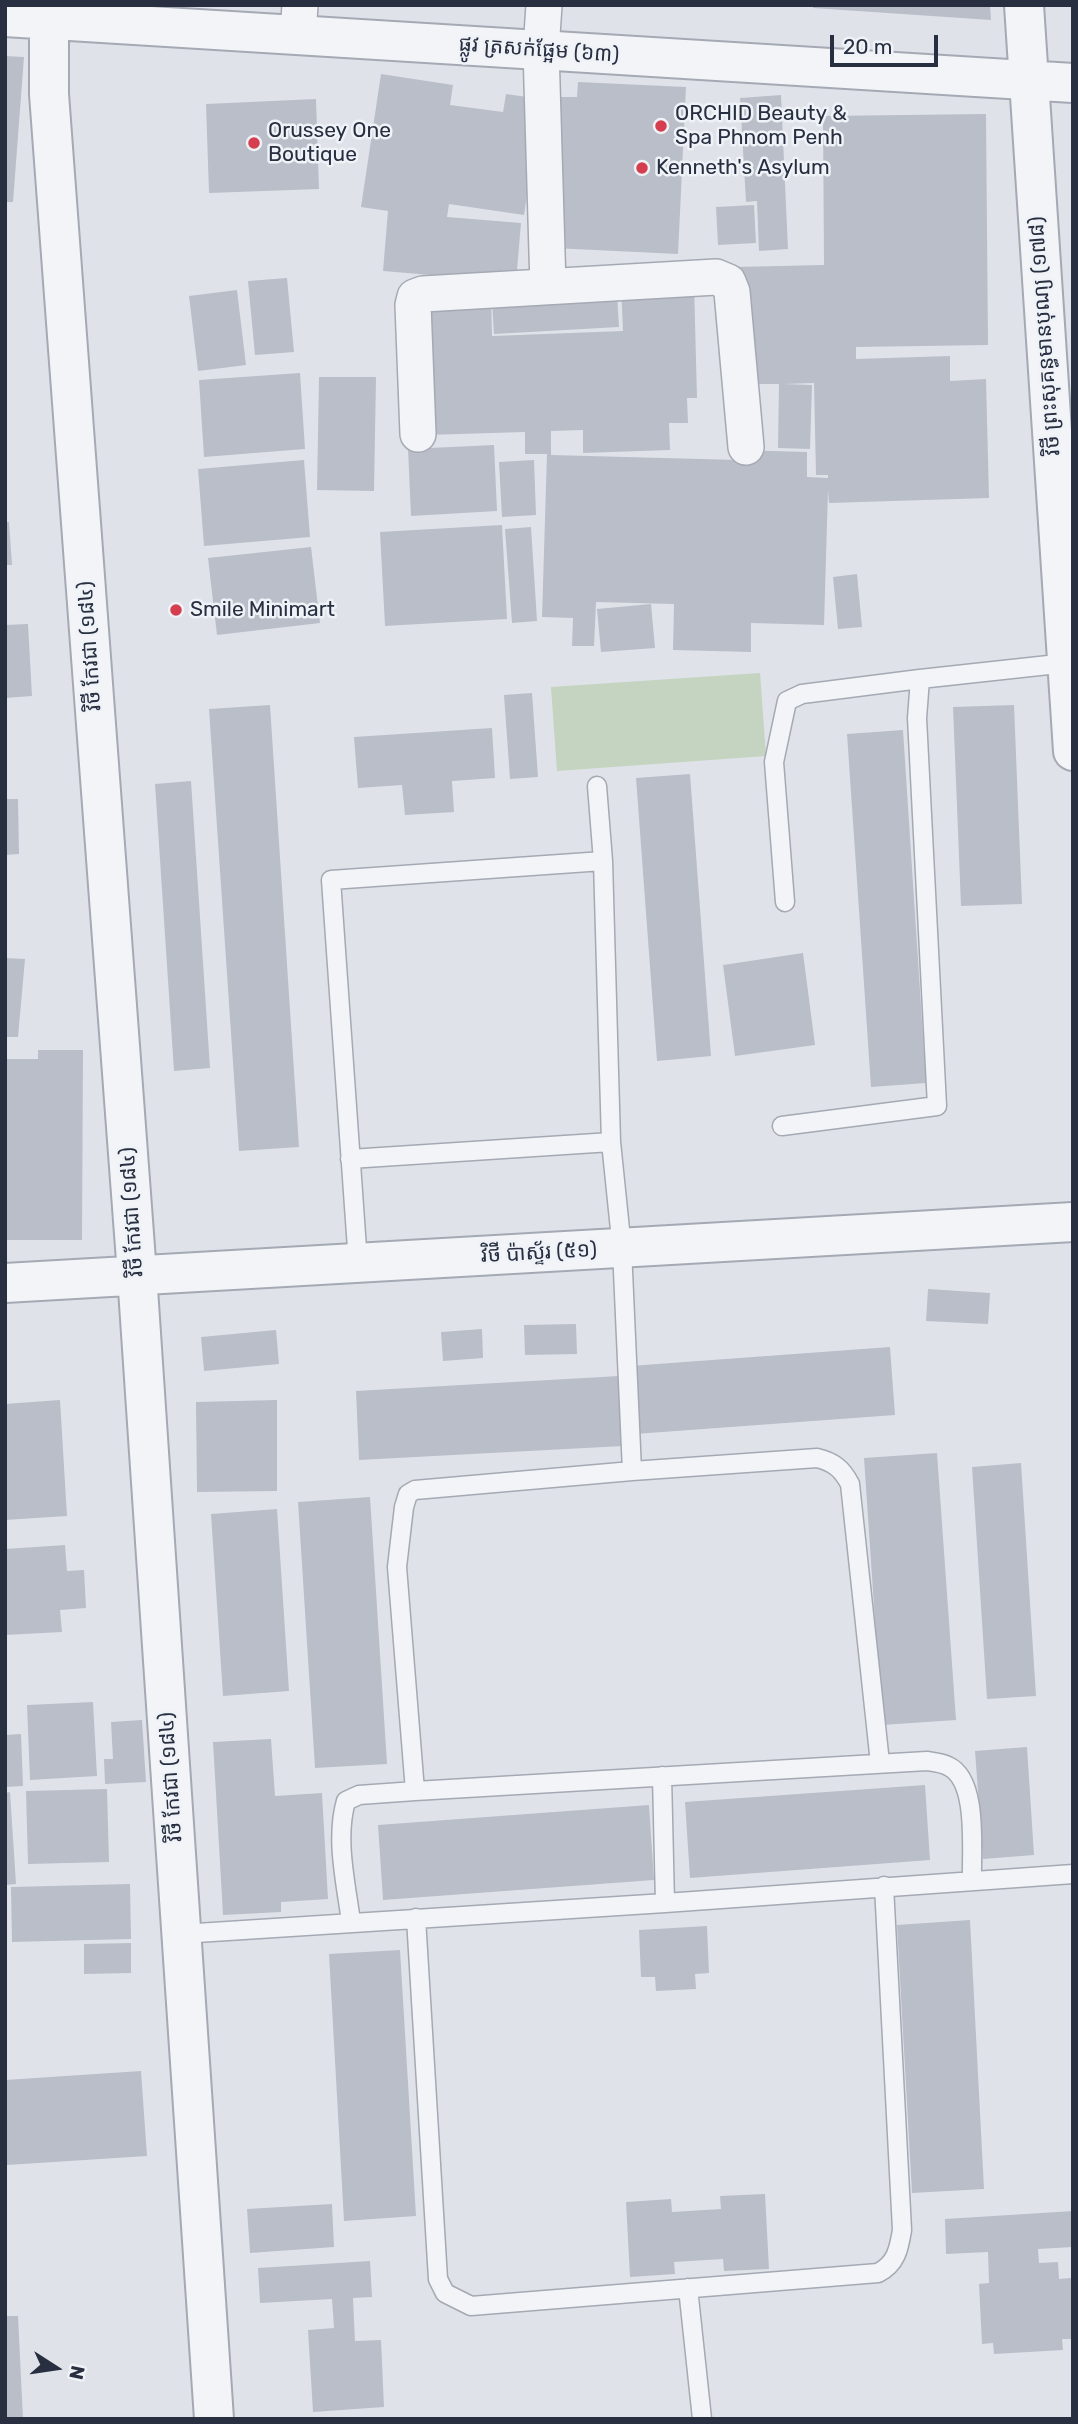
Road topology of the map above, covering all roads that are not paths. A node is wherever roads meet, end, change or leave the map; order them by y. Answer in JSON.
{"nodes":[{"id":1,"x":544,"y":5,"type":"edge"},
{"id":2,"x":1024,"y":5,"type":"edge"},
{"id":3,"x":48,"y":13,"type":"edge"},
{"id":4,"x":5,"y":17,"type":"edge"},
{"id":5,"x":299,"y":20,"type":"edge"},
{"id":6,"x":541,"y":50,"type":"junction"},
{"id":7,"x":1028,"y":80,"type":"junction"},
{"id":8,"x":1073,"y":83,"type":"edge"},
{"id":9,"x":548,"y":286,"type":"junction"},
{"id":10,"x":418,"y":433,"type":"dead end"},
{"id":11,"x":746,"y":447,"type":"dead end"},
{"id":12,"x":1067,"y":663,"type":"junction"},
{"id":13,"x":919,"y":679,"type":"junction"},
{"id":14,"x":1073,"y":751,"type":"edge"},
{"id":15,"x":597,"y":786,"type":"dead end"},
{"id":16,"x":603,"y":861,"type":"junction"},
{"id":17,"x":785,"y":902,"type":"dead end"},
{"id":18,"x":782,"y":1126,"type":"dead end"},
{"id":19,"x":611,"y":1142,"type":"junction"},
{"id":20,"x":350,"y":1159,"type":"junction"},
{"id":21,"x":1073,"y":1222,"type":"edge"},
{"id":22,"x":622,"y":1249,"type":"junction"},
{"id":23,"x":358,"y":1263,"type":"junction"},
{"id":24,"x":137,"y":1274,"type":"junction"},
{"id":25,"x":5,"y":1283,"type":"edge"},
{"id":26,"x":632,"y":1471,"type":"junction"},
{"id":27,"x":880,"y":1763,"type":"junction"},
{"id":28,"x":662,"y":1776,"type":"junction"},
{"id":29,"x":415,"y":1791,"type":"junction"},
{"id":30,"x":1073,"y":1874,"type":"edge"},
{"id":31,"x":972,"y":1880,"type":"junction"},
{"id":32,"x":884,"y":1886,"type":"junction"},
{"id":33,"x":666,"y":1903,"type":"junction"},
{"id":34,"x":416,"y":1918,"type":"junction"},
{"id":35,"x":351,"y":1922,"type":"junction"},
{"id":36,"x":181,"y":1934,"type":"junction"},
{"id":37,"x":688,"y":2288,"type":"junction"},
{"id":38,"x":214,"y":2419,"type":"edge"},
{"id":39,"x":702,"y":2419,"type":"edge"}],
"edges":[{"from":1,"to":6,"type":"street"},
{"from":2,"to":7,"type":"street","name":"វិថី ព្រះសុគន្ធមានបុណ្យ (១៧៨)"},
{"from":3,"to":4,"type":"street","name":"ផ្លូវ ត្រសក់ផ្អែម (៦៣)"},
{"from":3,"to":5,"type":"street","name":"ផ្លូវ ត្រសក់ផ្អែម (៦៣)"},
{"from":3,"to":24,"type":"street","name":"វិថី កែវជា (១៨៤)"},
{"from":5,"to":6,"type":"street","name":"ផ្លូវ ត្រសក់ផ្អែម (៦៣)"},
{"from":6,"to":7,"type":"street","name":"ផ្លូវ ត្រសក់ផ្អែម (៦៣)"},
{"from":6,"to":9,"type":"street"},
{"from":7,"to":8,"type":"street","name":"ផ្លូវ ត្រសក់ផ្អែម (៦៣)"},
{"from":7,"to":12,"type":"street","name":"វិថី ព្រះសុគន្ធមានបុណ្យ (១៧៨)"},
{"from":9,"to":10,"type":"street"},
{"from":9,"to":11,"type":"street"},
{"from":12,"to":13,"type":"lane"},
{"from":12,"to":14,"type":"street","name":"វិថី ព្រះសុគន្ធមានបុណ្យ (១៧៨)"},
{"from":13,"to":17,"type":"lane"},
{"from":13,"to":18,"type":"lane"},
{"from":15,"to":16,"type":"lane"},
{"from":16,"to":19,"type":"lane"},
{"from":16,"to":20,"type":"lane"},
{"from":19,"to":20,"type":"lane"},
{"from":19,"to":22,"type":"lane"},
{"from":20,"to":23,"type":"lane"},
{"from":21,"to":22,"type":"street","name":"វិថី ប៉ាស្ទ័រ (៥១)"},
{"from":22,"to":23,"type":"street","name":"វិថី ប៉ាស្ទ័រ (៥១)"},
{"from":22,"to":26,"type":"lane"},
{"from":23,"to":24,"type":"street","name":"វិថី ប៉ាស្ទ័រ (៥១)"},
{"from":24,"to":25,"type":"street","name":"វិថី ប៉ាស្ទ័រ (៥១)"},
{"from":24,"to":36,"type":"street","name":"វិថី កែវជា (១៨៤)"},
{"from":26,"to":27,"type":"lane"},
{"from":26,"to":29,"type":"lane"},
{"from":27,"to":28,"type":"lane"},
{"from":27,"to":31,"type":"lane"},
{"from":28,"to":29,"type":"lane"},
{"from":28,"to":33,"type":"lane"},
{"from":29,"to":35,"type":"lane"},
{"from":30,"to":31,"type":"lane"},
{"from":31,"to":32,"type":"lane"},
{"from":32,"to":33,"type":"lane"},
{"from":32,"to":37,"type":"lane"},
{"from":33,"to":34,"type":"lane"},
{"from":34,"to":35,"type":"lane"},
{"from":34,"to":37,"type":"lane"},
{"from":35,"to":36,"type":"lane"},
{"from":36,"to":38,"type":"street","name":"វិថី កែវជា (១៨៤)"},
{"from":37,"to":39,"type":"lane"}]}
